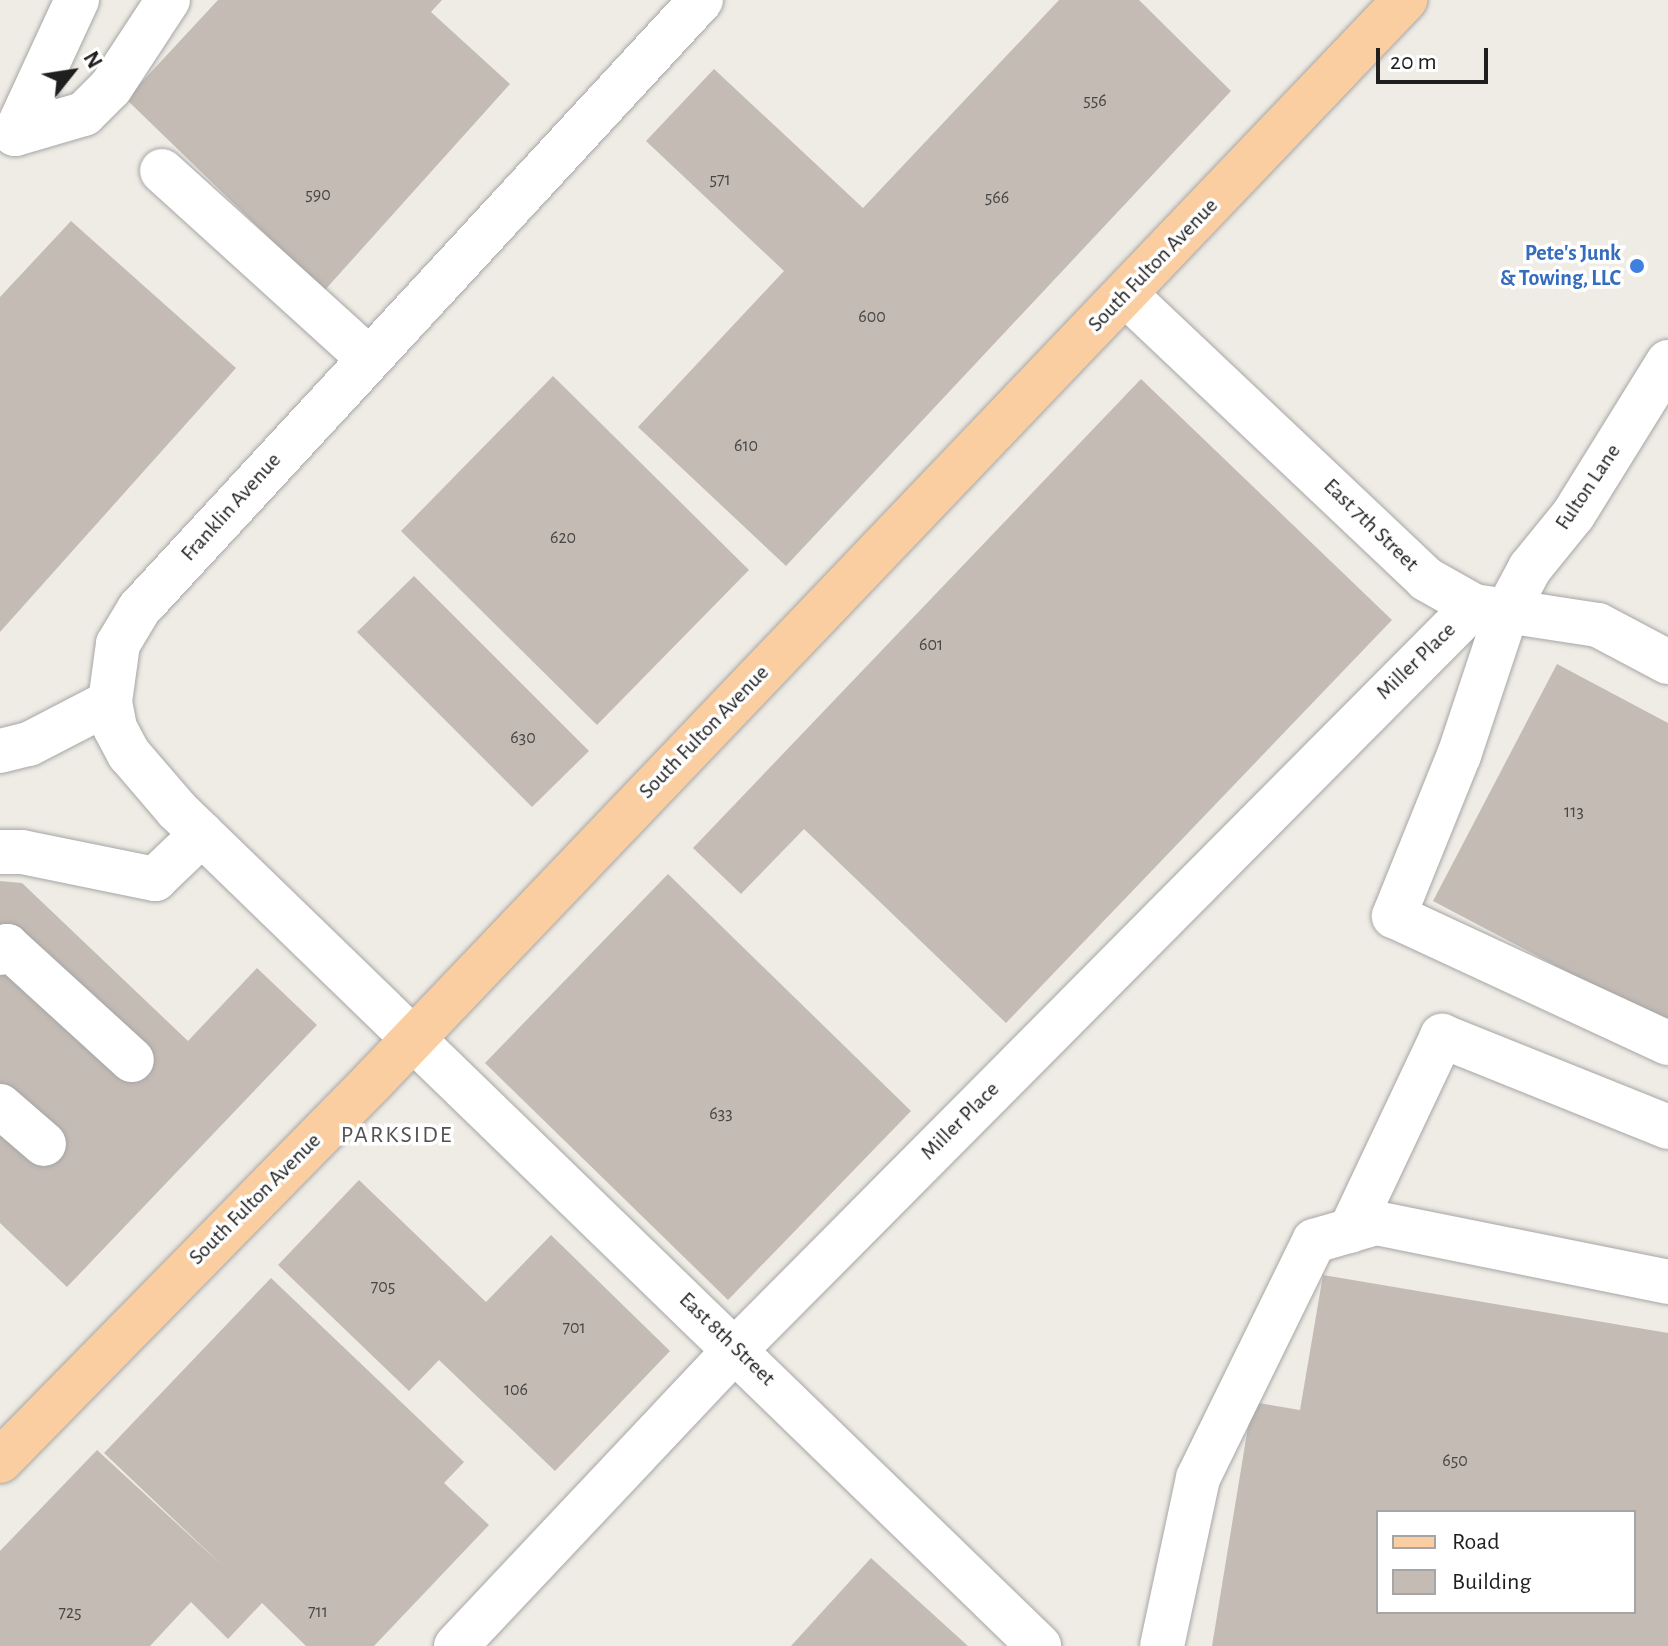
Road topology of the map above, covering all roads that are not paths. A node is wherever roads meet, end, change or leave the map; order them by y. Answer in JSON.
{"nodes":[{"id":1,"x":77,"y":0,"type":"edge"},
{"id":2,"x":168,"y":0,"type":"edge"},
{"id":3,"x":701,"y":0,"type":"edge"},
{"id":4,"x":1405,"y":0,"type":"edge"},
{"id":5,"x":8,"y":130,"type":"edge"},
{"id":6,"x":162,"y":171,"type":"dead end"},
{"id":7,"x":1126,"y":295,"type":"junction"},
{"id":8,"x":367,"y":357,"type":"junction"},
{"id":9,"x":1668,"y":362,"type":"edge"},
{"id":10,"x":1490,"y":608,"type":"junction"},
{"id":11,"x":1668,"y":662,"type":"edge"},
{"id":12,"x":110,"y":702,"type":"junction"},
{"id":13,"x":0,"y":751,"type":"edge"},
{"id":14,"x":202,"y":834,"type":"junction"},
{"id":15,"x":0,"y":852,"type":"edge"},
{"id":16,"x":0,"y":953,"type":"edge"},
{"id":17,"x":413,"y":1034,"type":"junction"},
{"id":18,"x":1668,"y":1043,"type":"edge"},
{"id":19,"x":132,"y":1060,"type":"dead end"},
{"id":20,"x":0,"y":1106,"type":"edge"},
{"id":21,"x":1668,"y":1127,"type":"edge"},
{"id":22,"x":44,"y":1144,"type":"dead end"},
{"id":23,"x":1350,"y":1231,"type":"junction"},
{"id":24,"x":1668,"y":1282,"type":"edge"},
{"id":25,"x":737,"y":1348,"type":"junction"},
{"id":26,"x":0,"y":1461,"type":"edge"},
{"id":27,"x":456,"y":1646,"type":"edge"},
{"id":28,"x":1039,"y":1646,"type":"edge"},
{"id":29,"x":1162,"y":1646,"type":"edge"}],
"edges":[{"from":1,"to":5,"type":"street"},
{"from":2,"to":5,"type":"street"},
{"from":3,"to":8,"type":"street","name":"Franklin Avenue"},
{"from":4,"to":7,"type":"main road","name":"South Fulton Avenue"},
{"from":6,"to":8,"type":"street"},
{"from":7,"to":10,"type":"street","name":"East 7th Street"},
{"from":7,"to":17,"type":"main road","name":"South Fulton Avenue"},
{"from":8,"to":12,"type":"street","name":"Franklin Avenue"},
{"from":9,"to":10,"type":"street","name":"Fulton Lane"},
{"from":10,"to":11,"type":"street","name":"East 7th Street"},
{"from":10,"to":18,"type":"street"},
{"from":10,"to":25,"type":"street","name":"Miller Place"},
{"from":12,"to":13,"type":"street"},
{"from":12,"to":14,"type":"street","name":"Franklin Avenue"},
{"from":14,"to":15,"type":"street"},
{"from":14,"to":17,"type":"street","name":"Franklin Avenue"},
{"from":16,"to":19,"type":"street"},
{"from":17,"to":25,"type":"street","name":"East 8th Street"},
{"from":17,"to":26,"type":"main road","name":"South Fulton Avenue"},
{"from":20,"to":22,"type":"street"},
{"from":21,"to":23,"type":"street"},
{"from":23,"to":24,"type":"street"},
{"from":23,"to":29,"type":"street"},
{"from":25,"to":27,"type":"street","name":"Miller Place"},
{"from":25,"to":28,"type":"street","name":"East 8th Street"}]}
